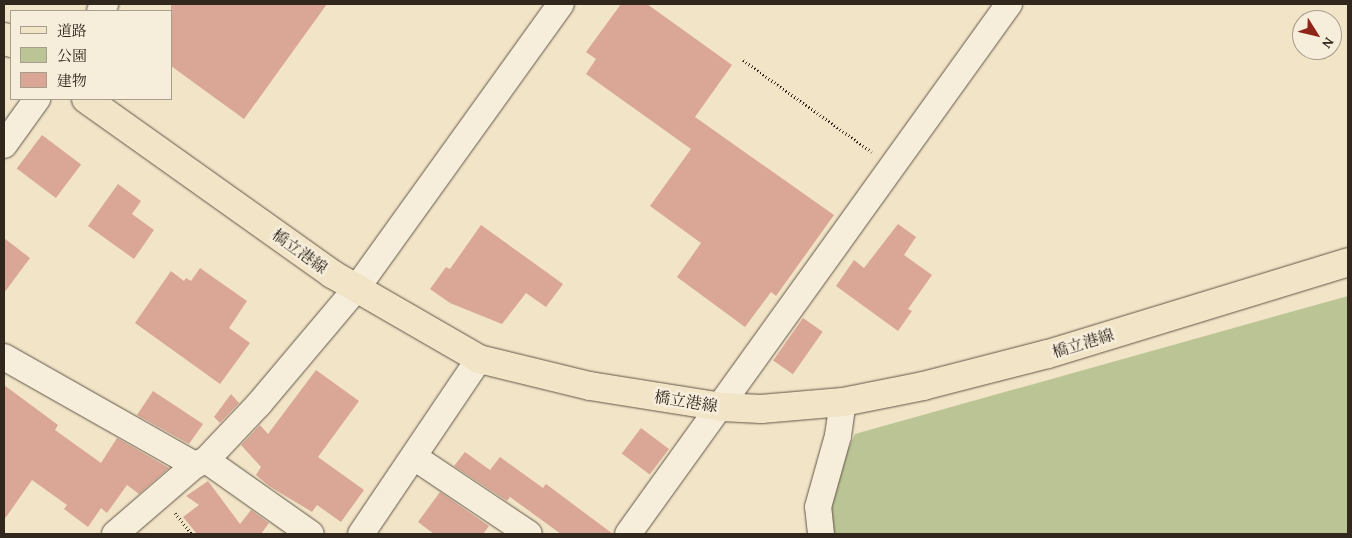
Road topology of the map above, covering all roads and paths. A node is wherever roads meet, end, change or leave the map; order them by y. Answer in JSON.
{"nodes":[{"id":1,"x":561,"y":4,"type":"edge"},
{"id":2,"x":1009,"y":4,"type":"edge"},
{"id":3,"x":743,"y":60,"type":"dead end"},
{"id":4,"x":36,"y":100,"type":"edge"},
{"id":5,"x":87,"y":100,"type":"edge"},
{"id":6,"x":4,"y":145,"type":"edge"},
{"id":7,"x":893,"y":167,"type":"junction"},
{"id":8,"x":1348,"y":262,"type":"edge"},
{"id":9,"x":356,"y":289,"type":"junction"},
{"id":10,"x":4,"y":358,"type":"edge"},
{"id":11,"x":479,"y":359,"type":"junction"},
{"id":12,"x":843,"y":402,"type":"junction"},
{"id":13,"x":722,"y":407,"type":"junction"},
{"id":14,"x":414,"y":457,"type":"junction"},
{"id":15,"x":201,"y":462,"type":"junction"},
{"id":16,"x":115,"y":534,"type":"edge"},
{"id":17,"x":311,"y":534,"type":"edge"},
{"id":18,"x":360,"y":534,"type":"edge"},
{"id":19,"x":529,"y":534,"type":"edge"},
{"id":20,"x":628,"y":534,"type":"edge"},
{"id":21,"x":821,"y":534,"type":"edge"}],
"edges":[{"from":1,"to":9,"type":"street"},
{"from":2,"to":7,"type":"street"},
{"from":3,"to":7,"type":"path"},
{"from":4,"to":6,"type":"street"},
{"from":5,"to":9,"type":"main road","name":"橋立港線"},
{"from":7,"to":13,"type":"street"},
{"from":8,"to":12,"type":"main road","name":"橋立港線"},
{"from":9,"to":11,"type":"main road","name":"橋立港線"},
{"from":9,"to":15,"type":"street"},
{"from":10,"to":15,"type":"street"},
{"from":11,"to":13,"type":"main road","name":"橋立港線"},
{"from":11,"to":14,"type":"street"},
{"from":12,"to":13,"type":"main road","name":"橋立港線"},
{"from":12,"to":21,"type":"street"},
{"from":13,"to":20,"type":"street"},
{"from":14,"to":18,"type":"street"},
{"from":14,"to":19,"type":"street"},
{"from":15,"to":16,"type":"street"},
{"from":15,"to":17,"type":"street"}]}
